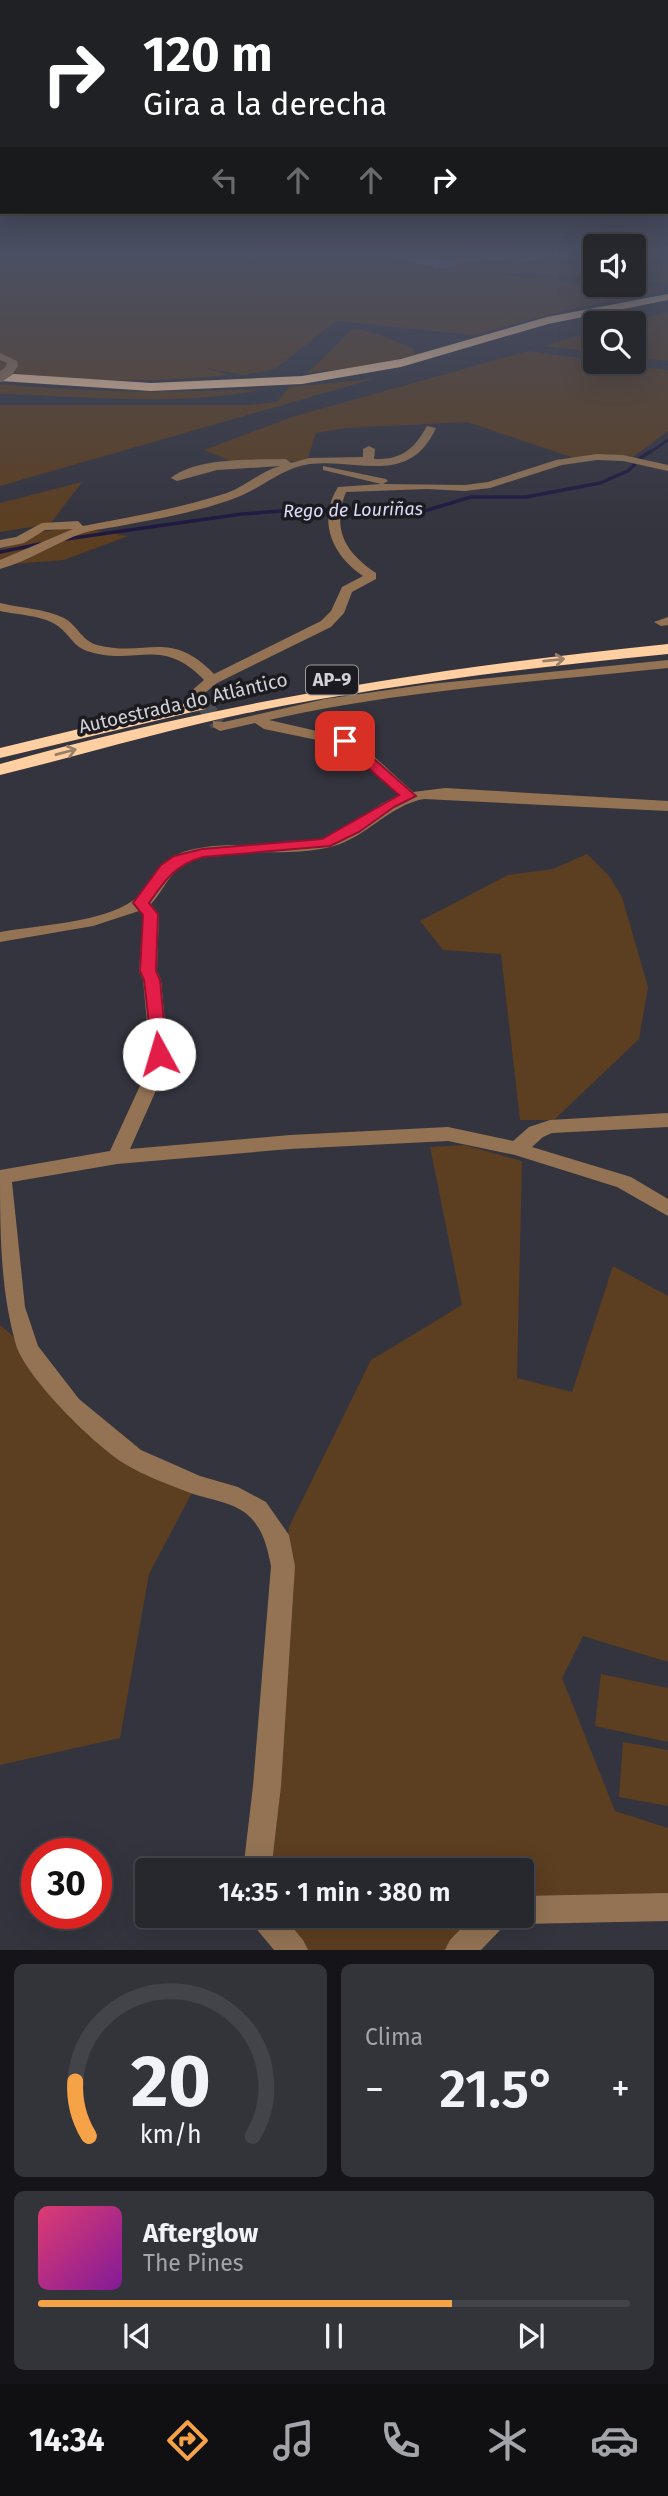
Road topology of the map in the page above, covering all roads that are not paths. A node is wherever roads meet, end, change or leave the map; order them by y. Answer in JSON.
{"nodes":[{"id":1,"x":458,"y":346,"type":"edge"},
{"id":2,"x":0,"y":356,"type":"edge"},
{"id":3,"x":3,"y":375,"type":"edge"},
{"id":4,"x":431,"y":428,"type":"dead end"},
{"id":5,"x":369,"y":449,"type":"dead end"},
{"id":6,"x":349,"y":461,"type":"junction"},
{"id":7,"x":307,"y":464,"type":"junction"},
{"id":8,"x":668,"y":468,"type":"edge"},
{"id":9,"x":177,"y":478,"type":"dead end"},
{"id":10,"x":427,"y":486,"type":"junction"},
{"id":11,"x":102,"y":525,"type":"junction"},
{"id":12,"x":0,"y":544,"type":"edge"},
{"id":13,"x":0,"y":565,"type":"edge"},
{"id":14,"x":3,"y":609,"type":"edge"},
{"id":15,"x":666,"y":628,"type":"edge"},
{"id":16,"x":668,"y":649,"type":"edge"},
{"id":17,"x":668,"y":664,"type":"edge"},
{"id":18,"x":212,"y":680,"type":"junction"},
{"id":19,"x":196,"y":693,"type":"dead end"},
{"id":20,"x":258,"y":719,"type":"junction"},
{"id":21,"x":218,"y":724,"type":"dead end"},
{"id":22,"x":0,"y":752,"type":"edge"},
{"id":23,"x":0,"y":770,"type":"edge"},
{"id":24,"x":409,"y":796,"type":"junction"},
{"id":25,"x":668,"y":806,"type":"edge"},
{"id":26,"x":141,"y":903,"type":"junction"},
{"id":27,"x":0,"y":937,"type":"edge"},
{"id":28,"x":668,"y":1120,"type":"edge"},
{"id":29,"x":517,"y":1149,"type":"junction"},
{"id":30,"x":117,"y":1157,"type":"junction"},
{"id":31,"x":1,"y":1177,"type":"edge"},
{"id":32,"x":668,"y":1209,"type":"edge"},
{"id":33,"x":259,"y":1858,"type":"edge"},
{"id":34,"x":668,"y":1908,"type":"edge"},
{"id":35,"x":534,"y":1910,"type":"edge"},
{"id":36,"x":274,"y":1928,"type":"edge"},
{"id":37,"x":482,"y":1928,"type":"edge"},
{"id":38,"x":293,"y":1950,"type":"edge"},
{"id":39,"x":460,"y":1950,"type":"edge"}],
"edges":[{"from":1,"to":3,"type":"highway"},
{"from":2,"to":3,"type":"street"},
{"from":4,"to":6,"type":"street"},
{"from":5,"to":6,"type":"street"},
{"from":6,"to":7,"type":"street"},
{"from":7,"to":9,"type":"street"},
{"from":7,"to":10,"type":"street"},
{"from":7,"to":11,"type":"street"},
{"from":8,"to":10,"type":"street"},
{"from":10,"to":18,"type":"street"},
{"from":11,"to":12,"type":"street"},
{"from":11,"to":13,"type":"street"},
{"from":14,"to":18,"type":"street"},
{"from":15,"to":22,"type":"highway","name":"Autoestrada do Atlántico","number":"AP-9"},
{"from":23,"to":16,"type":"highway","name":"Autoestrada do Atlántico","number":"AP-9","one_way":true},
{"from":17,"to":20,"type":"street"},
{"from":18,"to":19,"type":"street"},
{"from":20,"to":21,"type":"street"},
{"from":20,"to":24,"type":"street"},
{"from":24,"to":25,"type":"street"},
{"from":24,"to":26,"type":"street"},
{"from":26,"to":27,"type":"street"},
{"from":26,"to":30,"type":"street"},
{"from":28,"to":29,"type":"street"},
{"from":29,"to":30,"type":"street"},
{"from":29,"to":32,"type":"street"},
{"from":30,"to":31,"type":"street"},
{"from":31,"to":33,"type":"street"},
{"from":34,"to":35,"type":"street"},
{"from":36,"to":38,"type":"street"},
{"from":37,"to":39,"type":"street"}]}
